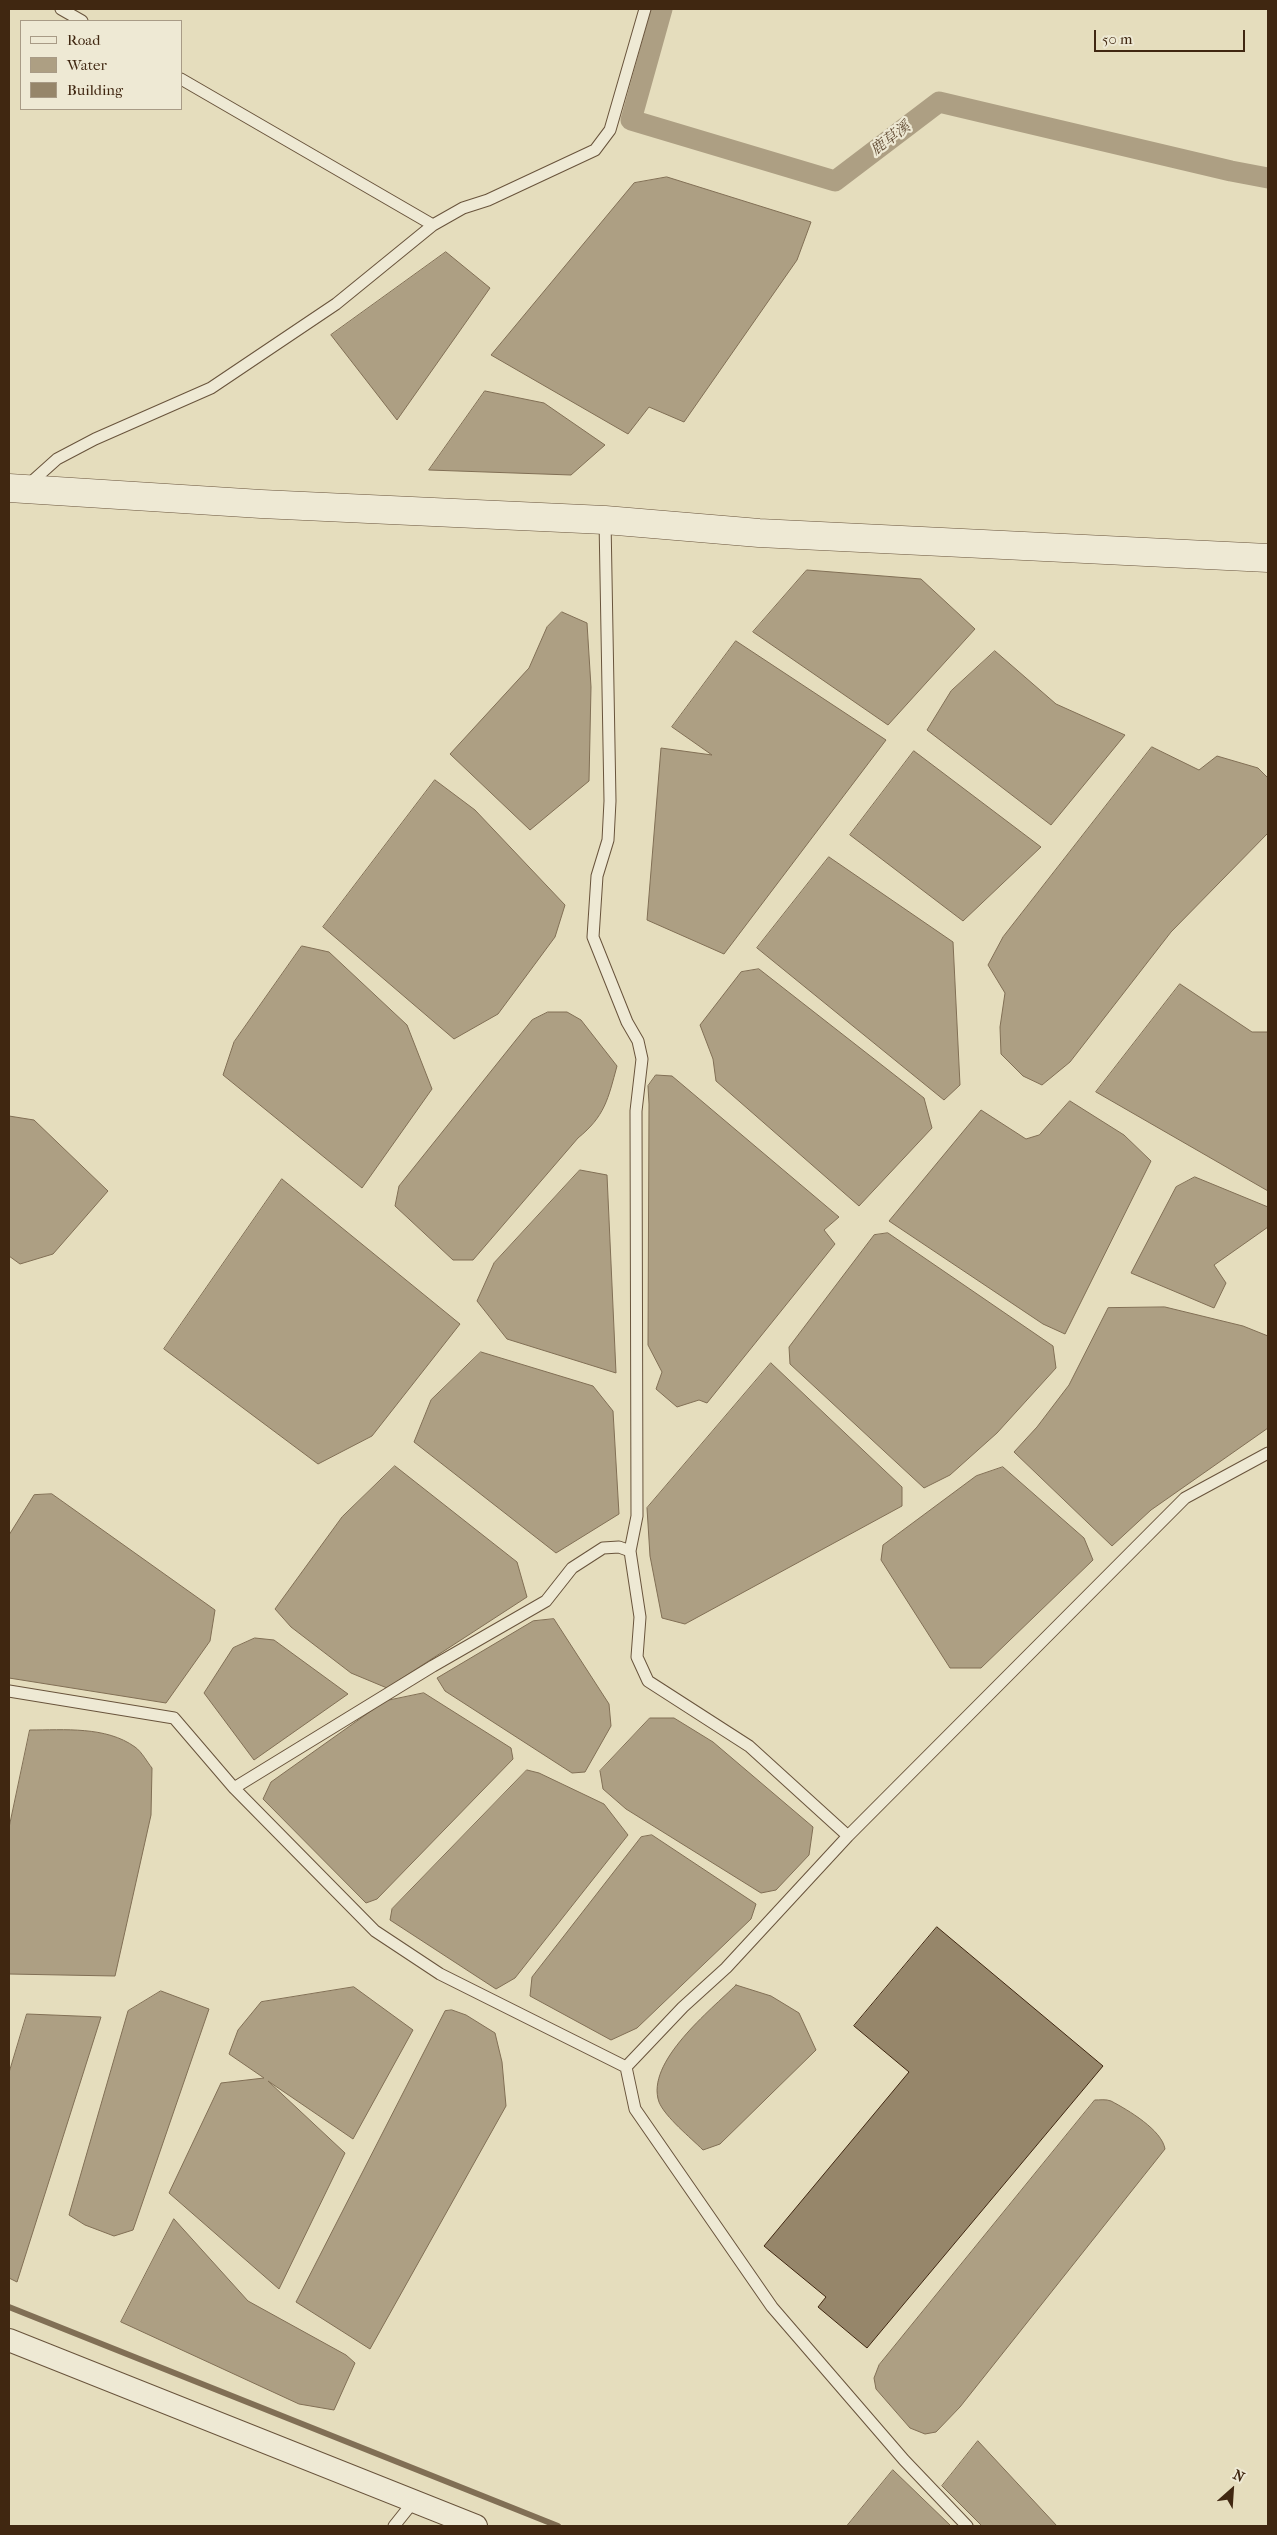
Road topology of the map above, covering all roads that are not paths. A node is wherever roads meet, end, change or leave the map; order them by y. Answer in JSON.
{"nodes":[{"id":1,"x":60,"y":9,"type":"edge"},
{"id":2,"x":645,"y":9,"type":"edge"},
{"id":3,"x":80,"y":20,"type":"edge"},
{"id":4,"x":182,"y":80,"type":"edge"},
{"id":5,"x":433,"y":225,"type":"junction"},
{"id":6,"x":16,"y":489,"type":"edge"},
{"id":7,"x":605,"y":520,"type":"junction"},
{"id":8,"x":1268,"y":558,"type":"edge"},
{"id":9,"x":1268,"y":1453,"type":"edge"},
{"id":10,"x":630,"y":1551,"type":"junction"},
{"id":11,"x":9,"y":1691,"type":"edge"},
{"id":12,"x":234,"y":1788,"type":"junction"},
{"id":13,"x":848,"y":1836,"type":"junction"},
{"id":14,"x":626,"y":2067,"type":"junction"},
{"id":15,"x":9,"y":2340,"type":"edge"},
{"id":16,"x":414,"y":2501,"type":"junction"},
{"id":17,"x":394,"y":2526,"type":"edge"},
{"id":18,"x":476,"y":2526,"type":"edge"},
{"id":19,"x":967,"y":2526,"type":"edge"}],
"edges":[{"from":1,"to":3,"type":"lane"},
{"from":2,"to":5,"type":"lane"},
{"from":4,"to":5,"type":"lane"},
{"from":5,"to":6,"type":"lane"},
{"from":6,"to":7,"type":"street"},
{"from":7,"to":8,"type":"street"},
{"from":7,"to":10,"type":"lane"},
{"from":9,"to":13,"type":"lane"},
{"from":10,"to":12,"type":"lane"},
{"from":10,"to":13,"type":"lane"},
{"from":11,"to":12,"type":"lane"},
{"from":12,"to":14,"type":"lane"},
{"from":13,"to":14,"type":"lane"},
{"from":14,"to":19,"type":"lane"},
{"from":15,"to":16,"type":"street"},
{"from":16,"to":17,"type":"lane"},
{"from":16,"to":18,"type":"street"}]}
